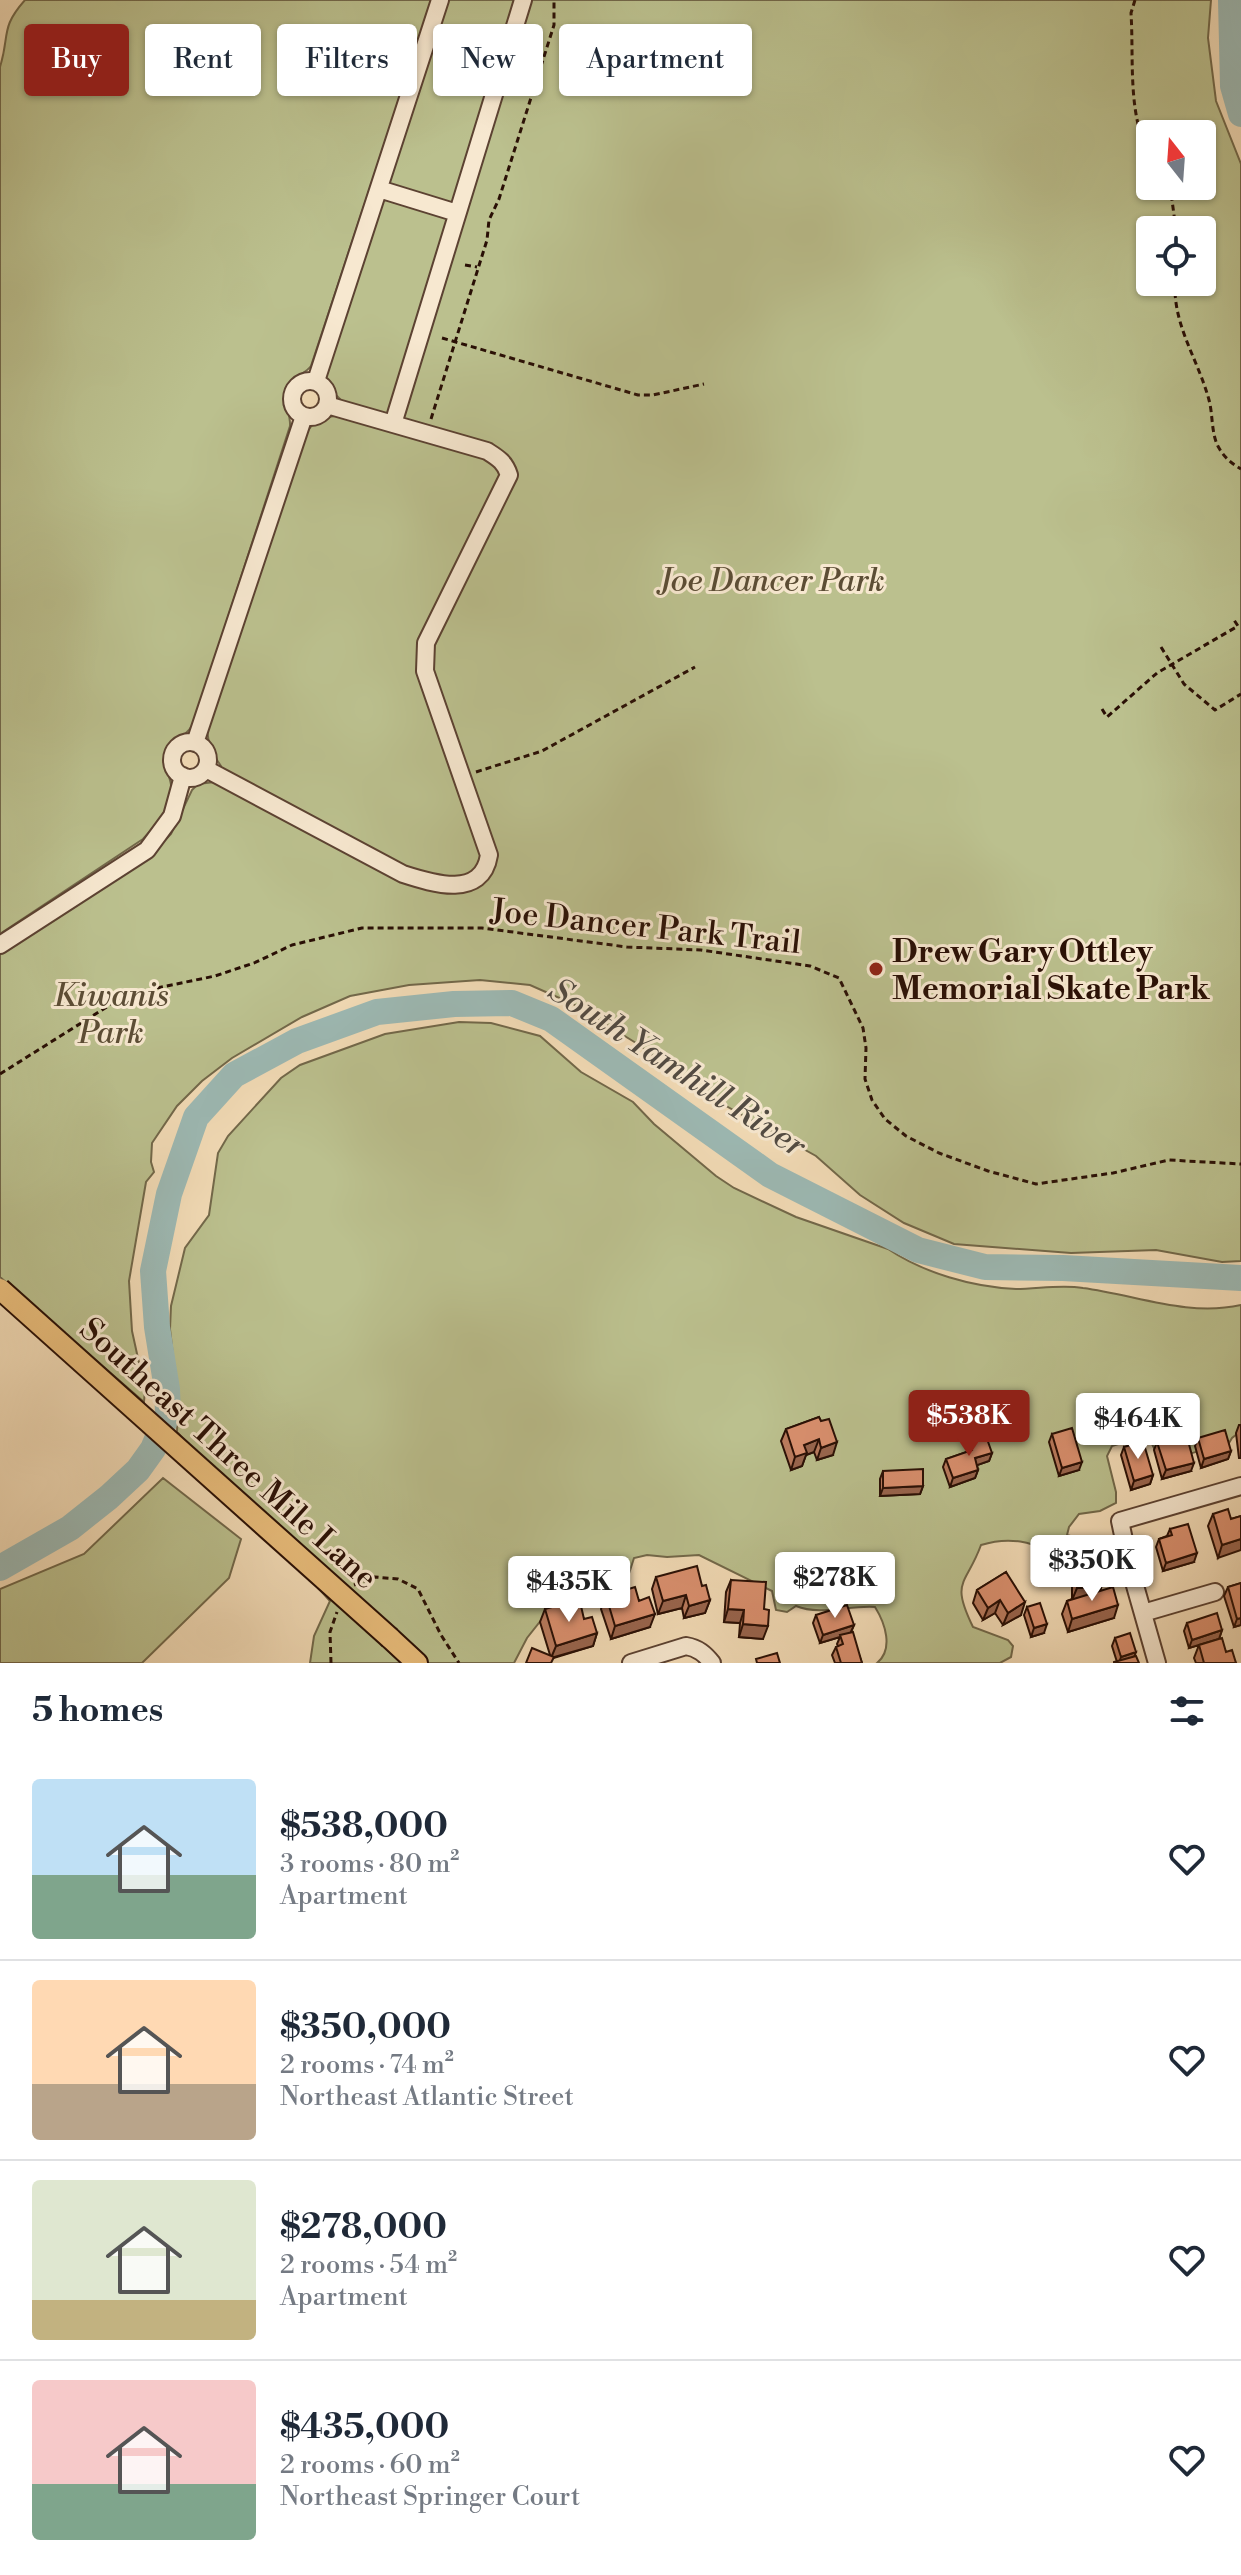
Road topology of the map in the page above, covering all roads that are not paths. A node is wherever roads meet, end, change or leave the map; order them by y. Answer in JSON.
{"nodes":[{"id":1,"x":440,"y":0,"type":"edge"},
{"id":2,"x":523,"y":0,"type":"edge"},
{"id":3,"x":379,"y":189,"type":"junction"},
{"id":4,"x":457,"y":213,"type":"junction"},
{"id":5,"x":316,"y":381,"type":"junction"},
{"id":6,"x":327,"y":405,"type":"junction"},
{"id":7,"x":304,"y":416,"type":"junction"},
{"id":8,"x":393,"y":424,"type":"junction"},
{"id":9,"x":195,"y":743,"type":"junction"},
{"id":10,"x":206,"y":769,"type":"junction"},
{"id":11,"x":183,"y":776,"type":"junction"},
{"id":12,"x":0,"y":945,"type":"edge"},
{"id":13,"x":0,"y":1289,"type":"edge"},
{"id":14,"x":1241,"y":1486,"type":"edge"},
{"id":15,"x":1215,"y":1592,"type":"dead end"},
{"id":16,"x":1143,"y":1613,"type":"junction"},
{"id":17,"x":417,"y":1663,"type":"edge"},
{"id":18,"x":631,"y":1663,"type":"edge"},
{"id":19,"x":712,"y":1663,"type":"edge"},
{"id":20,"x":1157,"y":1663,"type":"edge"}],
"edges":[{"from":1,"to":3,"type":"street"},
{"from":2,"to":4,"type":"street"},
{"from":3,"to":4,"type":"street"},
{"from":3,"to":5,"type":"street"},
{"from":4,"to":8,"type":"street"},
{"from":5,"to":6,"type":"street"},
{"from":5,"to":7,"type":"street"},
{"from":6,"to":7,"type":"street"},
{"from":6,"to":8,"type":"street"},
{"from":7,"to":9,"type":"street"},
{"from":8,"to":10,"type":"street"},
{"from":9,"to":10,"type":"street"},
{"from":9,"to":11,"type":"street"},
{"from":10,"to":11,"type":"street"},
{"from":11,"to":12,"type":"street"},
{"from":13,"to":17,"type":"main road","name":"Southeast Three Mile Lane","bridge":true},
{"from":14,"to":16,"type":"street"},
{"from":15,"to":16,"type":"street"},
{"from":16,"to":20,"type":"street"},
{"from":18,"to":19,"type":"street"}]}
